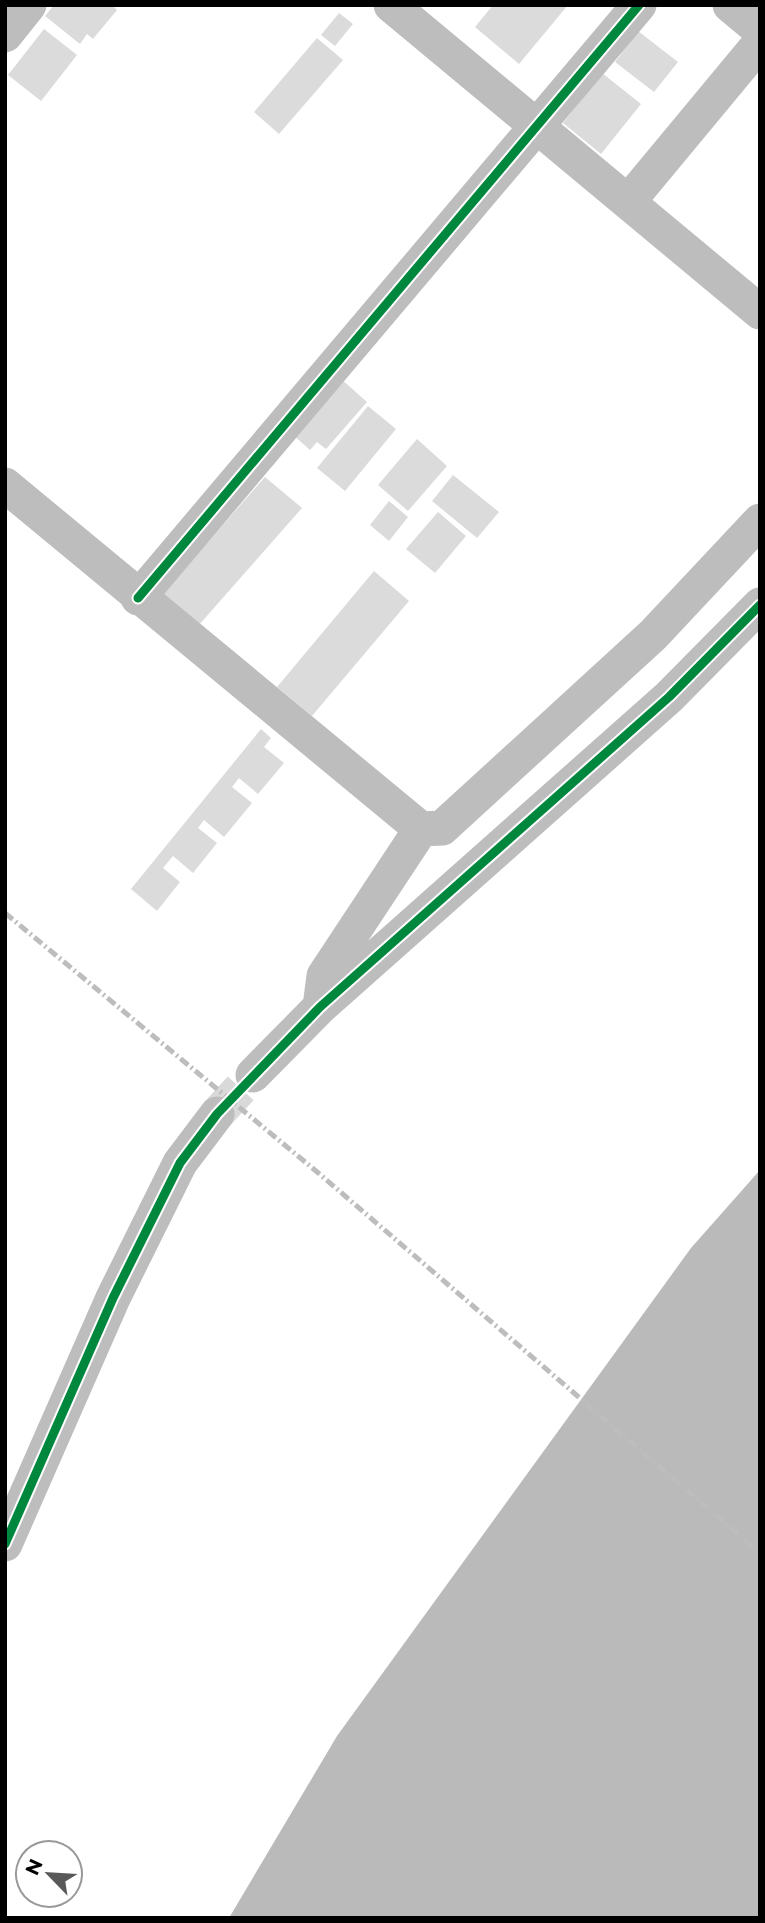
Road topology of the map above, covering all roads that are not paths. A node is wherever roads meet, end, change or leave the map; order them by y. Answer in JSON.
{"nodes":[{"id":1,"x":29,"y":5,"type":"edge"},
{"id":2,"x":391,"y":5,"type":"edge"},
{"id":3,"x":639,"y":5,"type":"edge"},
{"id":4,"x":730,"y":5,"type":"edge"},
{"id":5,"x":760,"y":30,"type":"edge"},
{"id":6,"x":5,"y":35,"type":"edge"},
{"id":7,"x":760,"y":43,"type":"edge"},
{"id":8,"x":537,"y":126,"type":"junction"},
{"id":9,"x":628,"y":202,"type":"junction"},
{"id":10,"x":760,"y":312,"type":"edge"},
{"id":11,"x":5,"y":485,"type":"edge"},
{"id":12,"x":760,"y":521,"type":"edge"},
{"id":13,"x":138,"y":598,"type":"junction"},
{"id":14,"x":760,"y":605,"type":"edge"},
{"id":15,"x":421,"y":829,"type":"junction"},
{"id":16,"x":320,"y":1007,"type":"junction"},
{"id":17,"x":253,"y":1075,"type":"tunnel mouth"},
{"id":18,"x":217,"y":1114,"type":"tunnel mouth"},
{"id":19,"x":5,"y":1544,"type":"edge"}],
"edges":[{"from":1,"to":6,"type":"street"},
{"from":2,"to":8,"type":"street"},
{"from":3,"to":8,"type":"street"},
{"from":4,"to":5,"type":"street"},
{"from":7,"to":9,"type":"street"},
{"from":8,"to":9,"type":"street"},
{"from":8,"to":13,"type":"street"},
{"from":9,"to":10,"type":"street"},
{"from":11,"to":13,"type":"street"},
{"from":12,"to":15,"type":"street"},
{"from":13,"to":15,"type":"street"},
{"from":14,"to":16,"type":"street"},
{"from":15,"to":16,"type":"street"},
{"from":16,"to":17,"type":"street"},
{"from":18,"to":19,"type":"street"}]}
